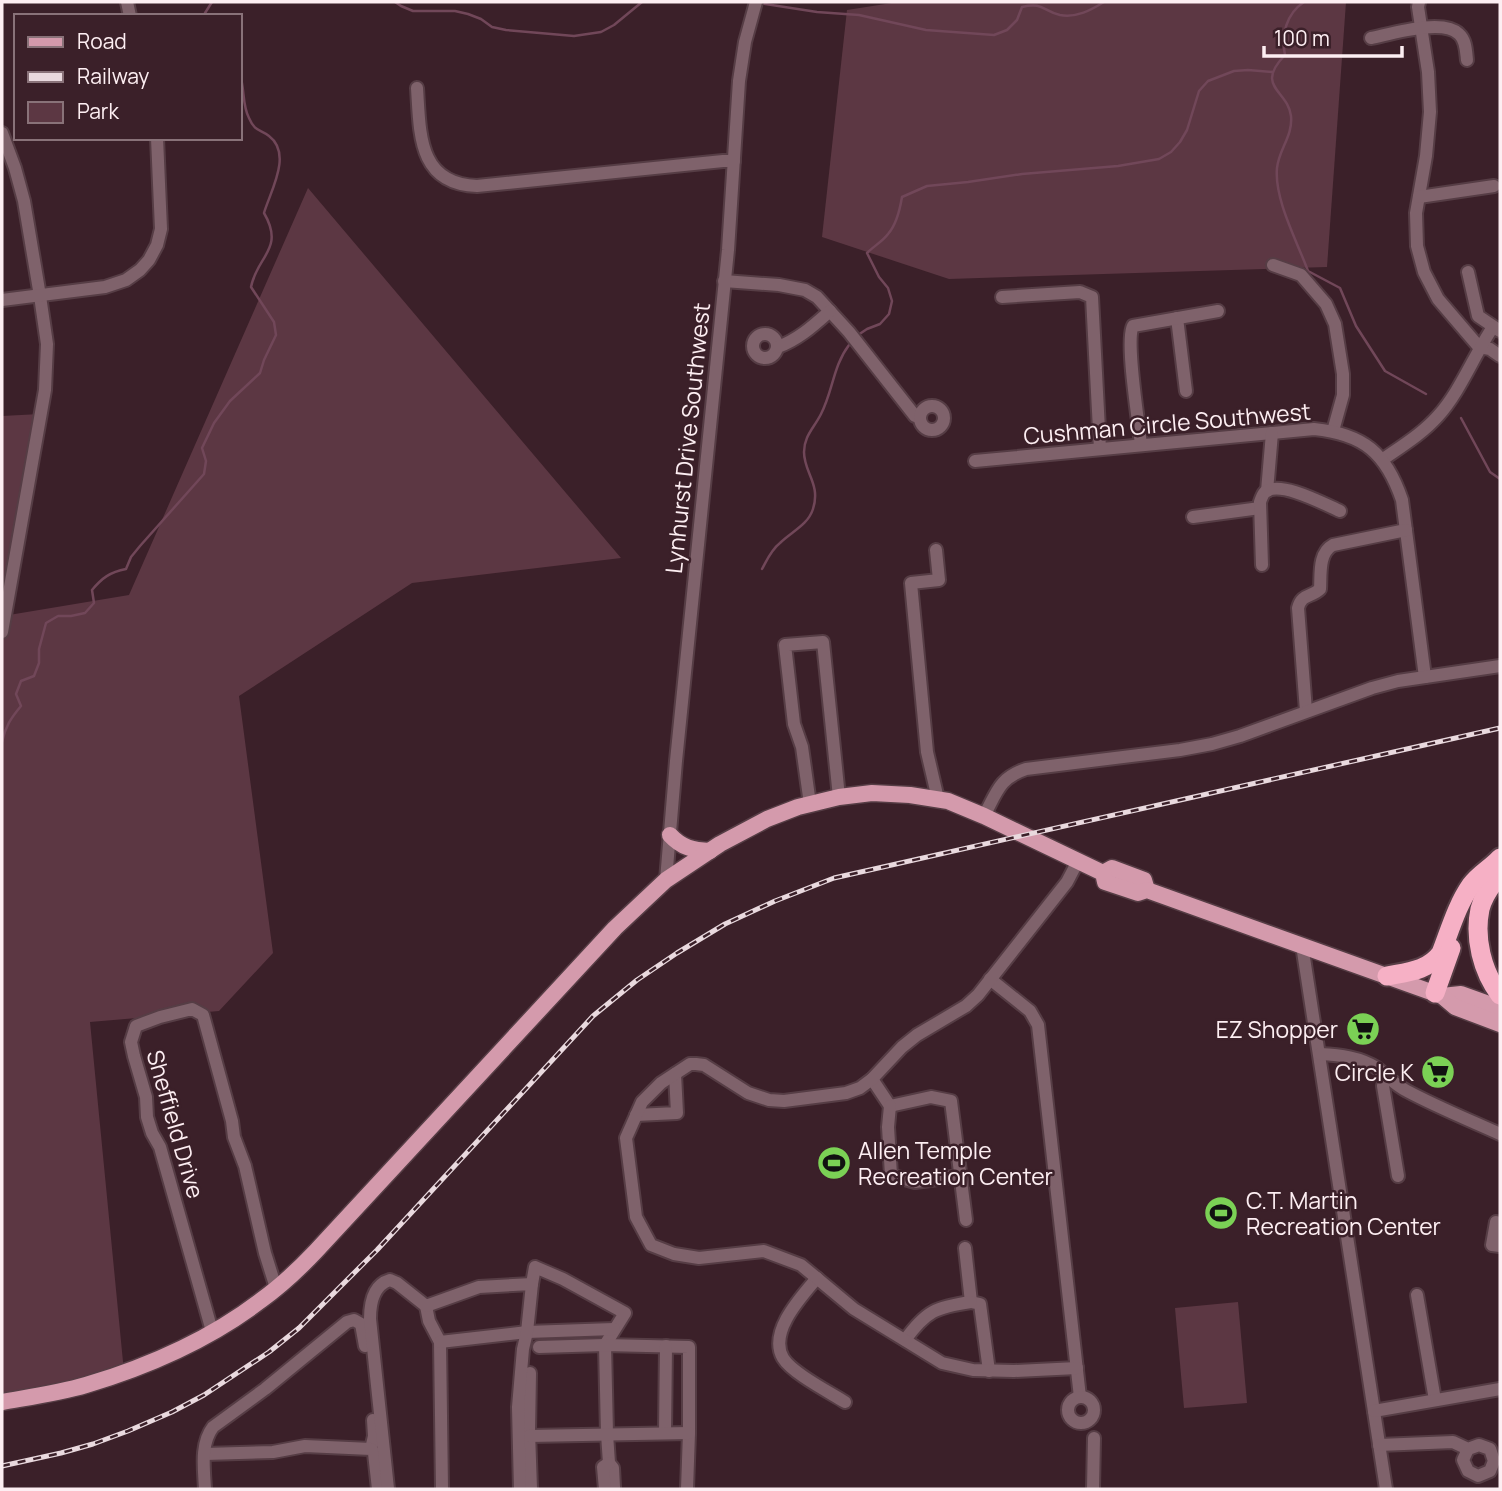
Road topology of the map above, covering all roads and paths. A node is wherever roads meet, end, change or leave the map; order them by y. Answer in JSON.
{"nodes":[{"id":1,"x":756,"y":2,"type":"edge"},
{"id":2,"x":1419,"y":2,"type":"edge"},
{"id":3,"x":1421,"y":29,"type":"junction"},
{"id":4,"x":1371,"y":38,"type":"dead end"},
{"id":5,"x":1467,"y":60,"type":"dead end"},
{"id":6,"x":417,"y":88,"type":"dead end"},
{"id":7,"x":2,"y":133,"type":"edge"},
{"id":8,"x":156,"y":140,"type":"edge"},
{"id":9,"x":734,"y":161,"type":"junction"},
{"id":10,"x":1494,"y":186,"type":"dead end"},
{"id":11,"x":1419,"y":197,"type":"junction"},
{"id":12,"x":1273,"y":265,"type":"dead end"},
{"id":13,"x":1468,"y":272,"type":"dead end"},
{"id":14,"x":724,"y":281,"type":"junction"},
{"id":15,"x":40,"y":296,"type":"junction"},
{"id":16,"x":1002,"y":297,"type":"dead end"},
{"id":17,"x":2,"y":300,"type":"edge"},
{"id":18,"x":830,"y":311,"type":"junction"},
{"id":19,"x":1218,"y":312,"type":"dead end"},
{"id":20,"x":1177,"y":318,"type":"junction"},
{"id":21,"x":1496,"y":329,"type":"edge"},
{"id":22,"x":778,"y":347,"type":"dead end"},
{"id":23,"x":1479,"y":347,"type":"junction"},
{"id":24,"x":1500,"y":356,"type":"edge"},
{"id":25,"x":1186,"y":391,"type":"dead end"},
{"id":26,"x":919,"y":417,"type":"dead end"},
{"id":27,"x":1333,"y":431,"type":"junction"},
{"id":28,"x":1272,"y":433,"type":"junction"},
{"id":29,"x":1141,"y":445,"type":"junction"},
{"id":30,"x":1100,"y":449,"type":"junction"},
{"id":31,"x":1382,"y":460,"type":"junction"},
{"id":32,"x":975,"y":461,"type":"dead end"},
{"id":33,"x":1267,"y":491,"type":"junction"},
{"id":34,"x":1260,"y":508,"type":"junction"},
{"id":35,"x":1340,"y":511,"type":"dead end"},
{"id":36,"x":1193,"y":517,"type":"dead end"},
{"id":37,"x":1406,"y":530,"type":"junction"},
{"id":38,"x":936,"y":550,"type":"dead end"},
{"id":39,"x":1262,"y":565,"type":"dead end"},
{"id":40,"x":2,"y":632,"type":"edge"},
{"id":41,"x":1500,"y":666,"type":"edge"},
{"id":42,"x":1425,"y":677,"type":"junction"},
{"id":43,"x":1306,"y":712,"type":"junction"},
{"id":44,"x":838,"y":797,"type":"junction"},
{"id":45,"x":938,"y":799,"type":"junction"},
{"id":46,"x":810,"y":804,"type":"junction"},
{"id":47,"x":984,"y":816,"type":"junction"},
{"id":48,"x":670,"y":835,"type":"junction"},
{"id":49,"x":710,"y":851,"type":"junction"},
{"id":50,"x":1078,"y":861,"type":"junction"},
{"id":51,"x":1499,"y":866,"type":"edge"},
{"id":52,"x":666,"y":880,"type":"junction"},
{"id":53,"x":1480,"y":908,"type":"junction"},
{"id":54,"x":1302,"y":946,"type":"junction"},
{"id":55,"x":1387,"y":976,"type":"junction"},
{"id":56,"x":990,"y":979,"type":"junction"},
{"id":57,"x":1439,"y":994,"type":"junction"},
{"id":58,"x":1500,"y":995,"type":"edge"},
{"id":59,"x":1500,"y":1008,"type":"edge"},
{"id":60,"x":1500,"y":1024,"type":"edge"},
{"id":61,"x":1320,"y":1054,"type":"junction"},
{"id":62,"x":675,"y":1074,"type":"junction"},
{"id":63,"x":1386,"y":1076,"type":"junction"},
{"id":64,"x":872,"y":1079,"type":"junction"},
{"id":65,"x":890,"y":1107,"type":"junction"},
{"id":66,"x":636,"y":1115,"type":"junction"},
{"id":67,"x":1500,"y":1134,"type":"edge"},
{"id":68,"x":960,"y":1176,"type":"junction"},
{"id":69,"x":1398,"y":1177,"type":"dead end"},
{"id":70,"x":966,"y":1220,"type":"dead end"},
{"id":71,"x":1500,"y":1223,"type":"edge"},
{"id":72,"x":1500,"y":1246,"type":"edge"},
{"id":73,"x":965,"y":1248,"type":"dead end"},
{"id":74,"x":817,"y":1278,"type":"junction"},
{"id":75,"x":532,"y":1284,"type":"junction"},
{"id":76,"x":276,"y":1289,"type":"junction"},
{"id":77,"x":1417,"y":1295,"type":"dead end"},
{"id":78,"x":971,"y":1302,"type":"junction"},
{"id":79,"x":426,"y":1306,"type":"junction"},
{"id":80,"x":614,"y":1329,"type":"junction"},
{"id":81,"x":212,"y":1331,"type":"junction"},
{"id":82,"x":527,"y":1332,"type":"junction"},
{"id":83,"x":905,"y":1340,"type":"junction"},
{"id":84,"x":440,"y":1342,"type":"junction"},
{"id":85,"x":605,"y":1345,"type":"junction"},
{"id":86,"x":666,"y":1346,"type":"junction"},
{"id":87,"x":539,"y":1347,"type":"dead end"},
{"id":88,"x":1077,"y":1368,"type":"junction"},
{"id":89,"x":989,"y":1371,"type":"junction"},
{"id":90,"x":530,"y":1373,"type":"dead end"},
{"id":91,"x":1500,"y":1389,"type":"edge"},
{"id":92,"x":1080,"y":1397,"type":"dead end"},
{"id":93,"x":1435,"y":1400,"type":"junction"},
{"id":94,"x":2,"y":1402,"type":"edge"},
{"id":95,"x":845,"y":1402,"type":"dead end"},
{"id":96,"x":1374,"y":1411,"type":"junction"},
{"id":97,"x":665,"y":1433,"type":"junction"},
{"id":98,"x":689,"y":1433,"type":"junction"},
{"id":99,"x":607,"y":1434,"type":"junction"},
{"id":100,"x":529,"y":1436,"type":"junction"},
{"id":101,"x":1094,"y":1438,"type":"dead end"},
{"id":102,"x":1379,"y":1445,"type":"junction"},
{"id":103,"x":371,"y":1449,"type":"junction"},
{"id":104,"x":1468,"y":1449,"type":"dead end"},
{"id":105,"x":205,"y":1454,"type":"junction"},
{"id":106,"x":609,"y":1463,"type":"junction"},
{"id":107,"x":205,"y":1489,"type":"edge"},
{"id":108,"x":378,"y":1489,"type":"edge"},
{"id":109,"x":388,"y":1489,"type":"edge"},
{"id":110,"x":442,"y":1489,"type":"edge"},
{"id":111,"x":520,"y":1489,"type":"edge"},
{"id":112,"x":531,"y":1489,"type":"edge"},
{"id":113,"x":605,"y":1489,"type":"edge"},
{"id":114,"x":613,"y":1489,"type":"edge"},
{"id":115,"x":687,"y":1489,"type":"edge"},
{"id":116,"x":1093,"y":1489,"type":"edge"},
{"id":117,"x":1386,"y":1489,"type":"edge"}],
"edges":[{"from":1,"to":9,"type":"street","name":"Lynhurst Drive Southwest"},
{"from":2,"to":3,"type":"street"},
{"from":3,"to":4,"type":"street"},
{"from":3,"to":5,"type":"street"},
{"from":3,"to":11,"type":"street"},
{"from":6,"to":9,"type":"street"},
{"from":7,"to":15,"type":"street"},
{"from":8,"to":15,"type":"street"},
{"from":9,"to":14,"type":"street","name":"Lynhurst Drive Southwest"},
{"from":10,"to":11,"type":"street"},
{"from":11,"to":23,"type":"street"},
{"from":12,"to":27,"type":"street"},
{"from":13,"to":21,"type":"street"},
{"from":14,"to":18,"type":"street"},
{"from":14,"to":48,"type":"street","name":"Lynhurst Drive Southwest"},
{"from":15,"to":17,"type":"street"},
{"from":15,"to":40,"type":"street"},
{"from":16,"to":30,"type":"street"},
{"from":18,"to":22,"type":"street"},
{"from":18,"to":26,"type":"street"},
{"from":19,"to":20,"type":"street"},
{"from":20,"to":25,"type":"street"},
{"from":20,"to":29,"type":"street"},
{"from":21,"to":23,"type":"street"},
{"from":23,"to":24,"type":"street"},
{"from":23,"to":31,"type":"street"},
{"from":27,"to":28,"type":"street","name":"Cushman Circle Southwest"},
{"from":27,"to":31,"type":"street","name":"Cushman Circle Southwest"},
{"from":28,"to":29,"type":"street","name":"Cushman Circle Southwest"},
{"from":28,"to":33,"type":"street"},
{"from":29,"to":30,"type":"street","name":"Cushman Circle Southwest"},
{"from":30,"to":32,"type":"street","name":"Cushman Circle Southwest"},
{"from":31,"to":37,"type":"street","name":"Cushman Circle Southwest"},
{"from":33,"to":34,"type":"street"},
{"from":33,"to":35,"type":"street"},
{"from":34,"to":36,"type":"street"},
{"from":34,"to":39,"type":"street"},
{"from":37,"to":42,"type":"street","name":"Cushman Circle Southwest"},
{"from":37,"to":43,"type":"street"},
{"from":38,"to":45,"type":"street"},
{"from":41,"to":42,"type":"street"},
{"from":42,"to":43,"type":"street"},
{"from":43,"to":47,"type":"street"},
{"from":44,"to":45,"type":"main road"},
{"from":44,"to":46,"type":"main road"},
{"from":44,"to":46,"type":"street"},
{"from":45,"to":47,"type":"main road"},
{"from":46,"to":49,"type":"main road"},
{"from":47,"to":50,"type":"main road"},
{"from":48,"to":49,"type":"main road"},
{"from":48,"to":52,"type":"street","name":"Lynhurst Drive Southwest"},
{"from":49,"to":52,"type":"main road"},
{"from":50,"to":54,"type":"main road"},
{"from":50,"to":56,"type":"street"},
{"from":51,"to":53,"type":"highway"},
{"from":51,"to":55,"type":"highway"},
{"from":51,"to":57,"type":"highway"},
{"from":52,"to":76,"type":"main road"},
{"from":53,"to":57,"type":"highway"},
{"from":53,"to":58,"type":"highway"},
{"from":54,"to":55,"type":"main road"},
{"from":54,"to":61,"type":"street"},
{"from":55,"to":57,"type":"main road"},
{"from":56,"to":64,"type":"street"},
{"from":56,"to":88,"type":"street"},
{"from":57,"to":59,"type":"main road"},
{"from":57,"to":60,"type":"main road"},
{"from":61,"to":63,"type":"street"},
{"from":61,"to":96,"type":"street"},
{"from":62,"to":64,"type":"street"},
{"from":62,"to":66,"type":"street"},
{"from":62,"to":66,"type":"street"},
{"from":63,"to":67,"type":"street"},
{"from":63,"to":69,"type":"street"},
{"from":64,"to":65,"type":"street"},
{"from":65,"to":68,"type":"street"},
{"from":65,"to":68,"type":"street"},
{"from":66,"to":74,"type":"street"},
{"from":68,"to":70,"type":"street"},
{"from":71,"to":72,"type":"street"},
{"from":73,"to":78,"type":"street"},
{"from":74,"to":83,"type":"street"},
{"from":74,"to":95,"type":"street"},
{"from":75,"to":79,"type":"street"},
{"from":75,"to":80,"type":"street"},
{"from":75,"to":82,"type":"street"},
{"from":76,"to":81,"type":"main road"},
{"from":76,"to":81,"type":"street","name":"Sheffield Drive"},
{"from":77,"to":93,"type":"street"},
{"from":78,"to":83,"type":"street"},
{"from":78,"to":89,"type":"street"},
{"from":79,"to":84,"type":"street"},
{"from":79,"to":109,"type":"street"},
{"from":80,"to":82,"type":"street"},
{"from":80,"to":85,"type":"street"},
{"from":81,"to":94,"type":"main road"},
{"from":82,"to":84,"type":"street"},
{"from":82,"to":111,"type":"street"},
{"from":83,"to":89,"type":"street"},
{"from":84,"to":110,"type":"street"},
{"from":85,"to":86,"type":"street"},
{"from":85,"to":87,"type":"street"},
{"from":85,"to":99,"type":"street"},
{"from":86,"to":97,"type":"street"},
{"from":86,"to":98,"type":"street"},
{"from":88,"to":89,"type":"street"},
{"from":88,"to":92,"type":"street"},
{"from":90,"to":100,"type":"street"},
{"from":91,"to":93,"type":"street"},
{"from":93,"to":96,"type":"street"},
{"from":96,"to":102,"type":"street"},
{"from":97,"to":98,"type":"street"},
{"from":97,"to":99,"type":"street"},
{"from":98,"to":115,"type":"street"},
{"from":99,"to":100,"type":"street"},
{"from":99,"to":106,"type":"street"},
{"from":100,"to":112,"type":"street"},
{"from":101,"to":116,"type":"street"},
{"from":102,"to":104,"type":"street"},
{"from":102,"to":117,"type":"street"},
{"from":103,"to":105,"type":"street"},
{"from":103,"to":105,"type":"street"},
{"from":103,"to":108,"type":"street"},
{"from":105,"to":107,"type":"street"},
{"from":106,"to":113,"type":"street"},
{"from":106,"to":114,"type":"street"}]}
